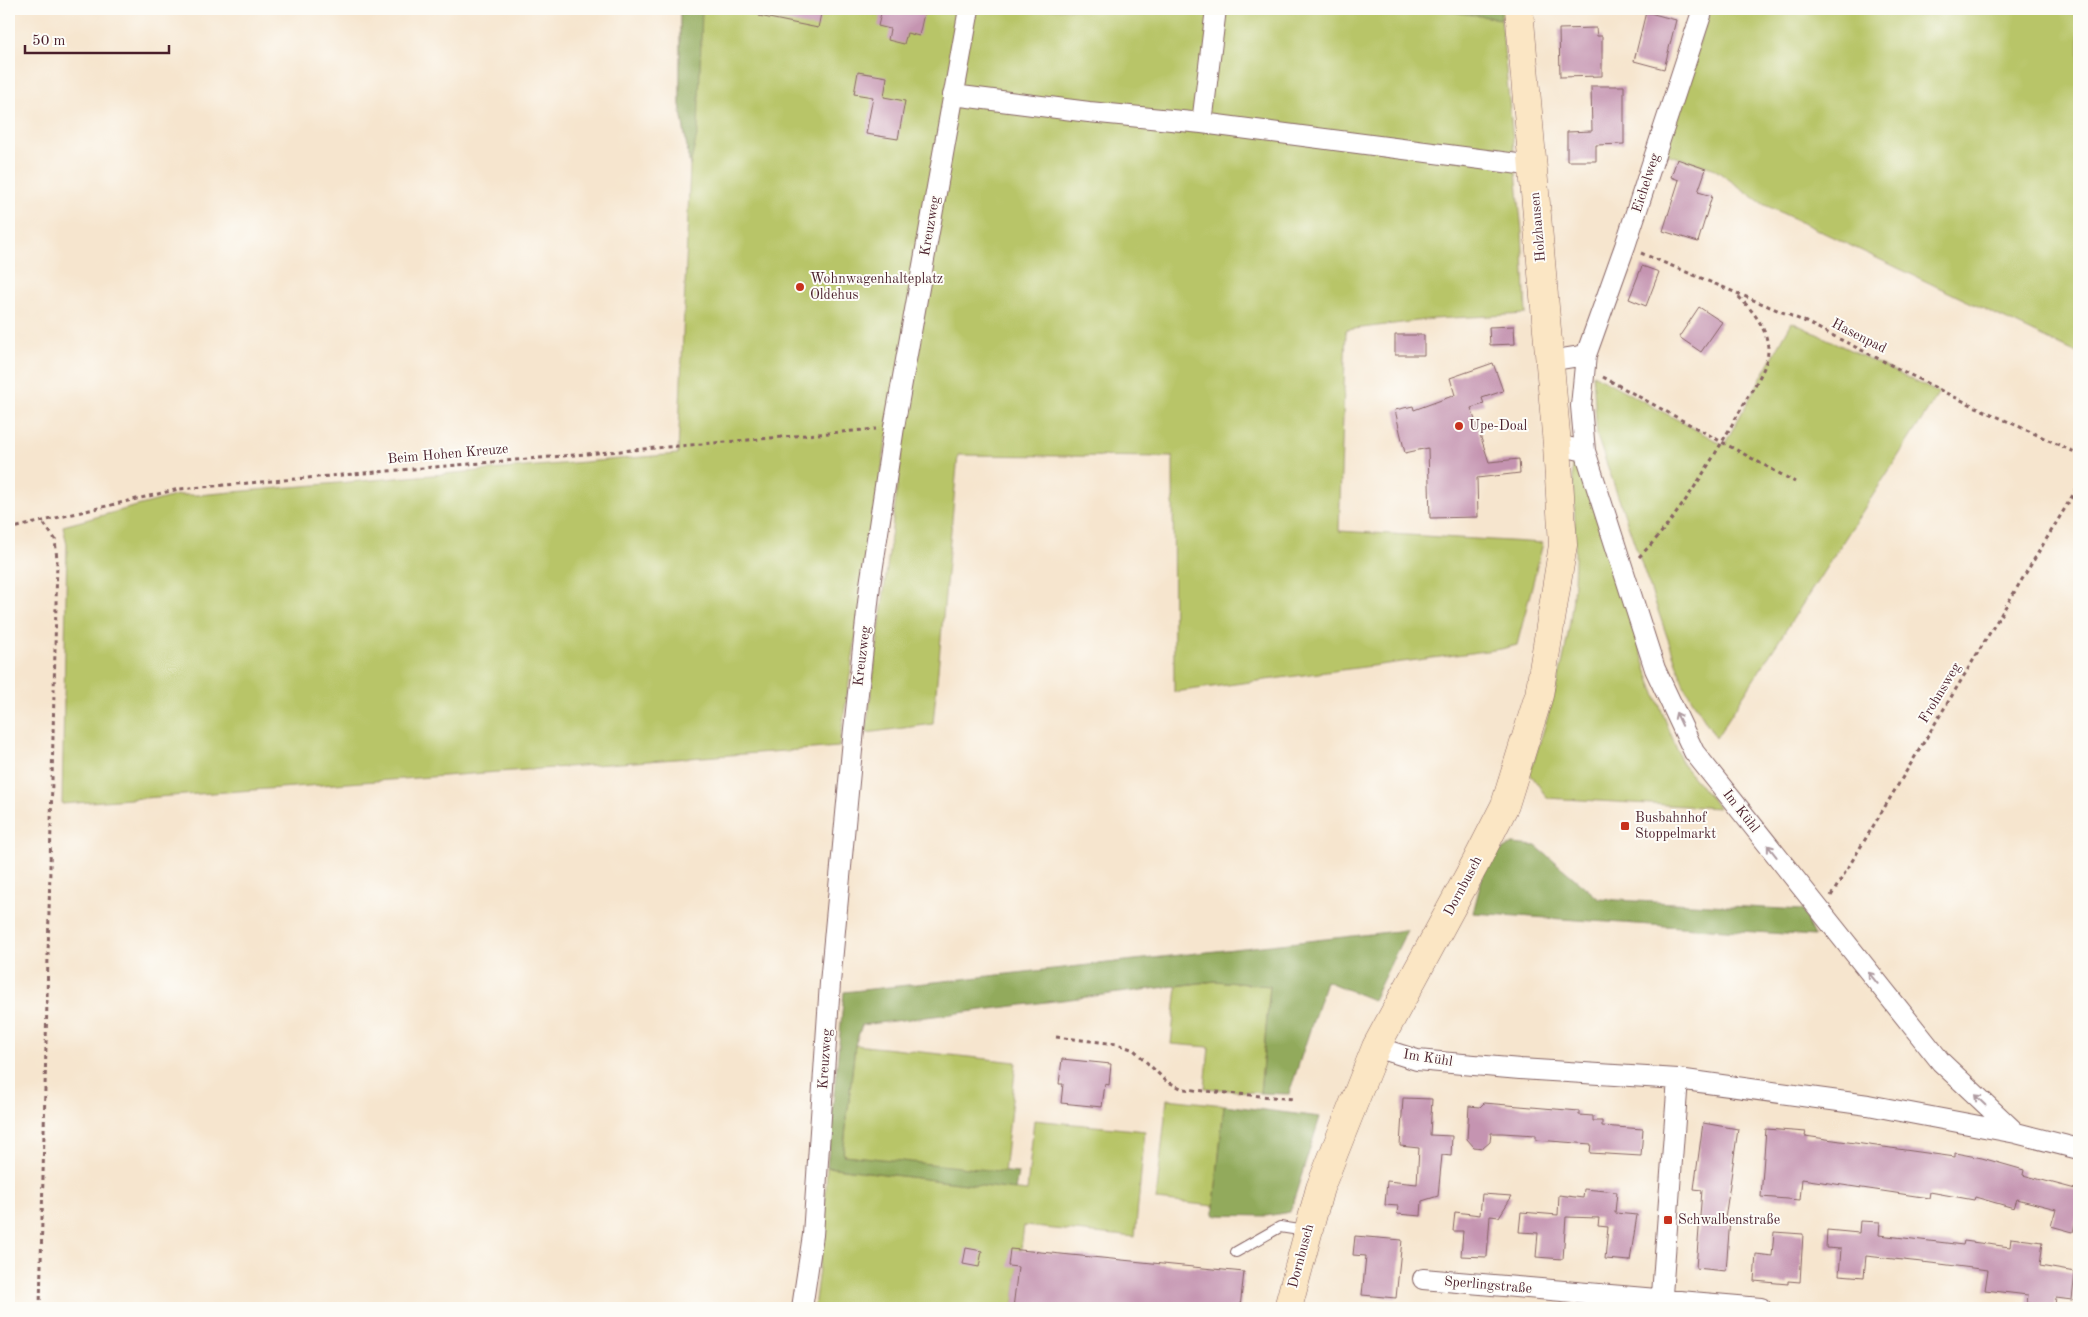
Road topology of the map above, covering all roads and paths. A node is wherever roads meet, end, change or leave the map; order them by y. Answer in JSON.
{"nodes":[{"id":1,"x":969,"y":9,"type":"edge"},
{"id":2,"x":1216,"y":9,"type":"edge"},
{"id":3,"x":1519,"y":9,"type":"edge"},
{"id":4,"x":1703,"y":9,"type":"edge"},
{"id":5,"x":953,"y":95,"type":"junction"},
{"id":6,"x":1202,"y":123,"type":"junction"},
{"id":7,"x":1534,"y":166,"type":"junction"},
{"id":8,"x":1624,"y":246,"type":"junction"},
{"id":9,"x":1735,"y":293,"type":"junction"},
{"id":10,"x":1549,"y":360,"type":"junction"},
{"id":11,"x":1585,"y":361,"type":"junction"},
{"id":12,"x":894,"y":427,"type":"junction"},
{"id":13,"x":1723,"y":441,"type":"junction"},
{"id":14,"x":1557,"y":445,"type":"junction"},
{"id":15,"x":1585,"y":451,"type":"junction"},
{"id":16,"x":2079,"y":454,"type":"edge"},
{"id":17,"x":1795,"y":482,"type":"dead end"},
{"id":18,"x":2079,"y":485,"type":"edge"},
{"id":19,"x":42,"y":521,"type":"junction"},
{"id":20,"x":9,"y":529,"type":"edge"},
{"id":21,"x":1624,"y":572,"type":"junction"},
{"id":22,"x":1821,"y":913,"type":"junction"},
{"id":23,"x":1056,"y":1037,"type":"dead end"},
{"id":24,"x":1376,"y":1047,"type":"junction"},
{"id":25,"x":1678,"y":1079,"type":"junction"},
{"id":26,"x":1294,"y":1099,"type":"dead end"},
{"id":27,"x":2016,"y":1133,"type":"junction"},
{"id":28,"x":2079,"y":1149,"type":"edge"},
{"id":29,"x":1308,"y":1232,"type":"junction"},
{"id":30,"x":1236,"y":1252,"type":"dead end"},
{"id":31,"x":1423,"y":1279,"type":"dead end"},
{"id":32,"x":1661,"y":1304,"type":"edge"},
{"id":33,"x":40,"y":1308,"type":"edge"},
{"id":34,"x":802,"y":1308,"type":"edge"},
{"id":35,"x":1288,"y":1308,"type":"edge"},
{"id":36,"x":1761,"y":1308,"type":"edge"}],
"edges":[{"from":1,"to":5,"type":"street","name":"Kreuzweg"},
{"from":2,"to":6,"type":"street"},
{"from":3,"to":7,"type":"street","name":"Holzhausen"},
{"from":4,"to":8,"type":"street","name":"Eichelweg"},
{"from":5,"to":6,"type":"street"},
{"from":5,"to":12,"type":"street","name":"Kreuzweg"},
{"from":6,"to":7,"type":"street"},
{"from":7,"to":10,"type":"street","name":"Holzhausen"},
{"from":8,"to":9,"type":"path","name":"Hasenpad"},
{"from":8,"to":11,"type":"street","name":"Eichelweg"},
{"from":9,"to":13,"type":"path"},
{"from":9,"to":16,"type":"path","name":"Hasenpad"},
{"from":10,"to":11,"type":"street"},
{"from":10,"to":14,"type":"street","name":"Holzhausen"},
{"from":11,"to":13,"type":"path"},
{"from":11,"to":15,"type":"street","name":"Eichelweg"},
{"from":12,"to":19,"type":"path","name":"Beim Hohen Kreuze"},
{"from":12,"to":34,"type":"street","name":"Kreuzweg"},
{"from":13,"to":17,"type":"path"},
{"from":13,"to":21,"type":"path"},
{"from":14,"to":15,"type":"street"},
{"from":14,"to":24,"type":"street","name":"Dornbusch"},
{"from":15,"to":21,"type":"street","name":"Im Kühl"},
{"from":18,"to":22,"type":"path","name":"Frohnsweg"},
{"from":19,"to":20,"type":"path","name":"Beim Hohen Kreuze"},
{"from":19,"to":33,"type":"path"},
{"from":22,"to":21,"type":"street","name":"Im Kühl","one_way":true},
{"from":27,"to":22,"type":"street","name":"Im Kühl","one_way":true},
{"from":23,"to":26,"type":"path"},
{"from":24,"to":25,"type":"street","name":"Im Kühl"},
{"from":24,"to":29,"type":"street","name":"Dornbusch"},
{"from":25,"to":27,"type":"street","name":"Im Kühl"},
{"from":25,"to":32,"type":"street"},
{"from":27,"to":28,"type":"street","name":"Im Kühl"},
{"from":29,"to":30,"type":"lane"},
{"from":29,"to":35,"type":"street","name":"Dornbusch"},
{"from":31,"to":32,"type":"street","name":"Sperlingstraße"},
{"from":32,"to":36,"type":"street","name":"Sperlingstraße"}]}
